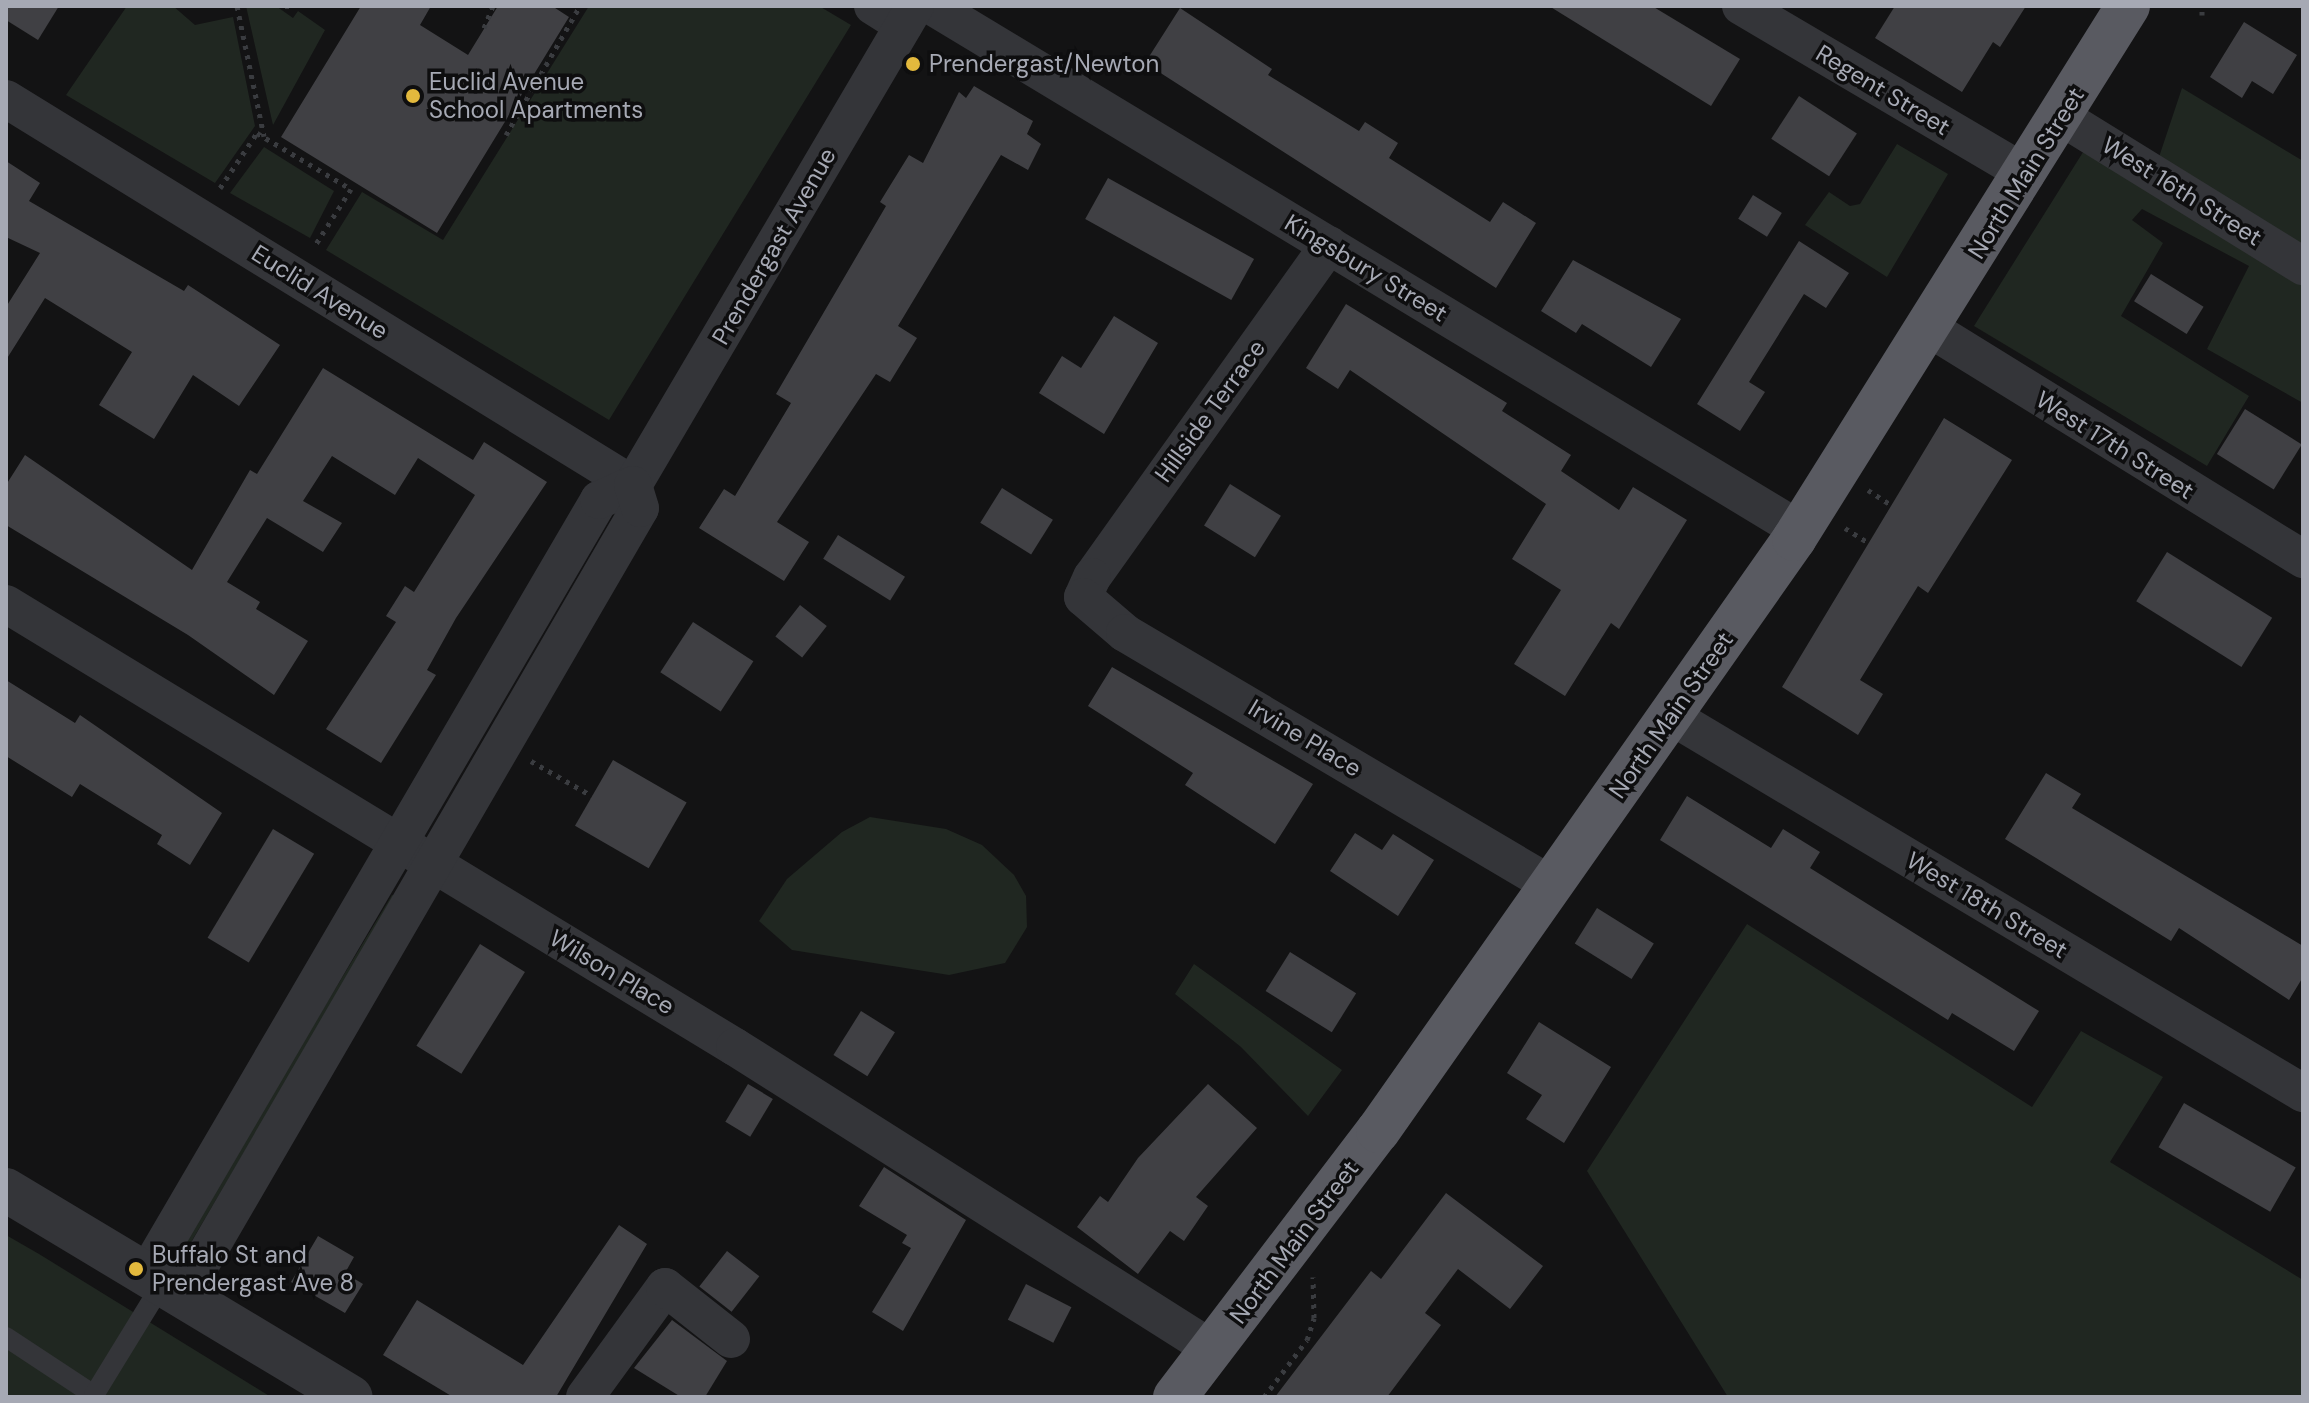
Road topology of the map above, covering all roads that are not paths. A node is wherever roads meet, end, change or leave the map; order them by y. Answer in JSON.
{"nodes":[{"id":1,"x":1741,"y":6,"type":"edge"},
{"id":2,"x":2128,"y":6,"type":"edge"},
{"id":3,"x":906,"y":11,"type":"edge"},
{"id":4,"x":6,"y":99,"type":"edge"},
{"id":5,"x":2060,"y":116,"type":"junction"},
{"id":6,"x":2026,"y":174,"type":"junction"},
{"id":7,"x":1329,"y":245,"type":"junction"},
{"id":8,"x":2303,"y":266,"type":"edge"},
{"id":9,"x":1929,"y":328,"type":"junction"},
{"id":10,"x":633,"y":485,"type":"junction"},
{"id":11,"x":1820,"y":527,"type":"junction"},
{"id":12,"x":2303,"y":559,"type":"edge"},
{"id":13,"x":1092,"y":577,"type":"joint"},
{"id":14,"x":6,"y":604,"type":"edge"},
{"id":15,"x":1671,"y":716,"type":"junction"},
{"id":16,"x":399,"y":842,"type":"junction"},
{"id":17,"x":434,"y":864,"type":"junction"},
{"id":18,"x":1551,"y":885,"type":"junction"},
{"id":19,"x":2303,"y":1093,"type":"edge"},
{"id":20,"x":6,"y":1190,"type":"edge"},
{"id":21,"x":163,"y":1285,"type":"junction"},
{"id":22,"x":6,"y":1337,"type":"edge"},
{"id":23,"x":731,"y":1339,"type":"dead end"},
{"id":24,"x":1212,"y":1349,"type":"junction"},
{"id":25,"x":95,"y":1396,"type":"edge"},
{"id":26,"x":351,"y":1397,"type":"edge"},
{"id":27,"x":585,"y":1397,"type":"edge"},
{"id":28,"x":1175,"y":1397,"type":"edge"}],
"edges":[{"from":1,"to":6,"type":"street","name":"Regent Street"},
{"from":2,"to":5,"type":"highway","name":"North Main Street"},
{"from":3,"to":7,"type":"street","name":"Kingsbury Street"},
{"from":3,"to":10,"type":"street","name":"Prendergast Avenue"},
{"from":4,"to":10,"type":"street","name":"Euclid Avenue"},
{"from":5,"to":6,"type":"highway","name":"North Main Street"},
{"from":5,"to":8,"type":"street","name":"West 16th Street"},
{"from":6,"to":9,"type":"highway","name":"North Main Street"},
{"from":7,"to":11,"type":"street","name":"Kingsbury Street"},
{"from":7,"to":13,"type":"street","name":"Hillside Terrace"},
{"from":9,"to":11,"type":"highway","name":"North Main Street"},
{"from":9,"to":12,"type":"street","name":"West 17th Street"},
{"from":10,"to":16,"type":"street"},
{"from":10,"to":17,"type":"street"},
{"from":11,"to":15,"type":"highway","name":"North Main Street"},
{"from":13,"to":18,"type":"street","name":"Irvine Place"},
{"from":14,"to":16,"type":"street","name":"Wilson Place"},
{"from":15,"to":18,"type":"highway","name":"North Main Street"},
{"from":15,"to":19,"type":"street","name":"West 18th Street"},
{"from":16,"to":17,"type":"street","name":"Wilson Place"},
{"from":16,"to":21,"type":"street"},
{"from":17,"to":21,"type":"street"},
{"from":17,"to":24,"type":"street","name":"Wilson Place"},
{"from":18,"to":24,"type":"highway","name":"North Main Street"},
{"from":20,"to":21,"type":"street"},
{"from":21,"to":25,"type":"lane"},
{"from":21,"to":26,"type":"street"},
{"from":22,"to":25,"type":"lane"},
{"from":23,"to":27,"type":"street"},
{"from":24,"to":28,"type":"highway","name":"North Main Street"}]}
